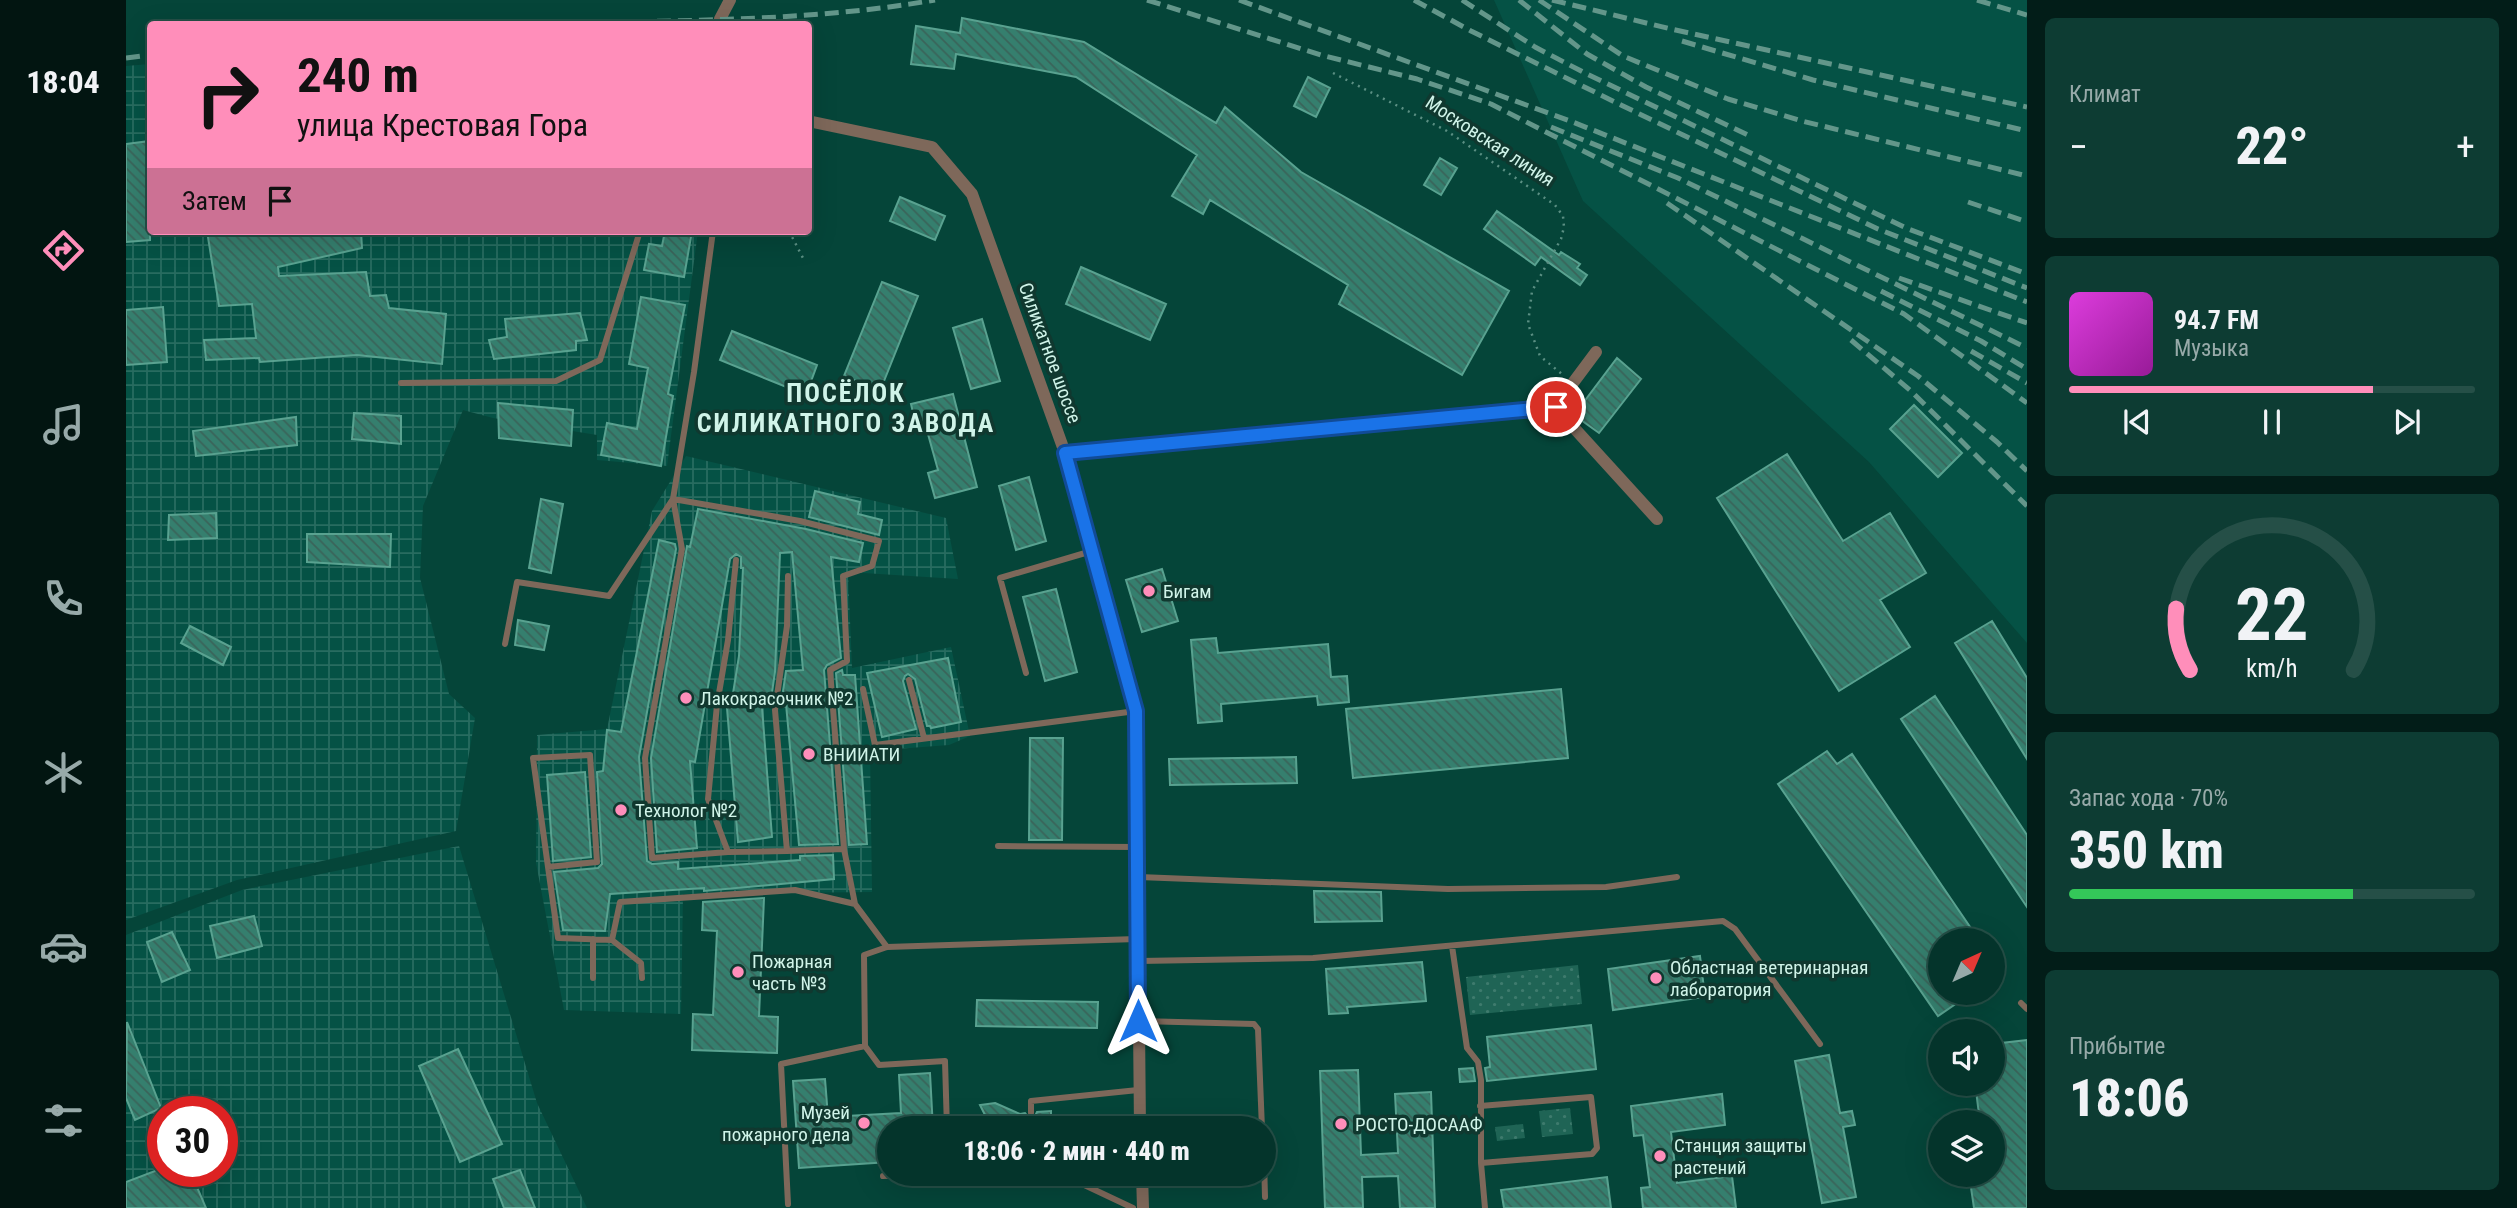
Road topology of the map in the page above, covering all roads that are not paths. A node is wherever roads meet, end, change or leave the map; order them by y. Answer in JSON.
{"nodes":[{"id":1,"x":730,"y":0,"type":"edge"},
{"id":2,"x":720,"y":21,"type":"edge"},
{"id":3,"x":812,"y":122,"type":"edge"},
{"id":4,"x":639,"y":235,"type":"edge"},
{"id":5,"x":712,"y":235,"type":"edge"},
{"id":6,"x":1596,"y":352,"type":"dead end"},
{"id":7,"x":401,"y":383,"type":"dead end"},
{"id":8,"x":1556,"y":407,"type":"junction"},
{"id":9,"x":1065,"y":453,"type":"junction"},
{"id":10,"x":673,"y":499,"type":"junction"},
{"id":11,"x":1657,"y":519,"type":"dead end"},
{"id":12,"x":1092,"y":551,"type":"junction"},
{"id":13,"x":736,"y":560,"type":"dead end"},
{"id":14,"x":788,"y":576,"type":"dead end"},
{"id":15,"x":505,"y":644,"type":"dead end"},
{"id":16,"x":1026,"y":673,"type":"dead end"},
{"id":17,"x":909,"y":680,"type":"dead end"},
{"id":18,"x":863,"y":689,"type":"dead end"},
{"id":19,"x":1136,"y":711,"type":"junction"},
{"id":20,"x":924,"y":738,"type":"junction"},
{"id":21,"x":998,"y":846,"type":"dead end"},
{"id":22,"x":1137,"y":847,"type":"junction"},
{"id":23,"x":844,"y":849,"type":"junction"},
{"id":24,"x":787,"y":851,"type":"junction"},
{"id":25,"x":728,"y":852,"type":"junction"},
{"id":26,"x":548,"y":867,"type":"junction"},
{"id":27,"x":1137,"y":877,"type":"junction"},
{"id":28,"x":1677,"y":877,"type":"dead end"},
{"id":29,"x":855,"y":904,"type":"junction"},
{"id":30,"x":593,"y":939,"type":"junction"},
{"id":31,"x":1137,"y":939,"type":"junction"},
{"id":32,"x":612,"y":940,"type":"junction"},
{"id":33,"x":1452,"y":946,"type":"junction"},
{"id":34,"x":887,"y":947,"type":"junction"},
{"id":35,"x":1137,"y":961,"type":"junction"},
{"id":36,"x":593,"y":978,"type":"dead end"},
{"id":37,"x":642,"y":978,"type":"dead end"},
{"id":38,"x":2021,"y":1003,"type":"dead end"},
{"id":39,"x":2027,"y":1009,"type":"edge"},
{"id":40,"x":1138,"y":1021,"type":"junction"},
{"id":41,"x":1820,"y":1044,"type":"dead end"},
{"id":42,"x":865,"y":1046,"type":"junction"},
{"id":43,"x":1138,"y":1090,"type":"junction"},
{"id":44,"x":1480,"y":1106,"type":"junction"},
{"id":45,"x":1031,"y":1113,"type":"dead end"},
{"id":46,"x":946,"y":1116,"type":"edge"},
{"id":47,"x":1139,"y":1116,"type":"edge"},
{"id":48,"x":1261,"y":1116,"type":"edge"},
{"id":49,"x":1482,"y":1163,"type":"junction"},
{"id":50,"x":1086,"y":1186,"type":"edge"},
{"id":51,"x":1142,"y":1186,"type":"edge"},
{"id":52,"x":1265,"y":1186,"type":"edge"},
{"id":53,"x":1265,"y":1197,"type":"dead end"},
{"id":54,"x":788,"y":1204,"type":"dead end"},
{"id":55,"x":1133,"y":1208,"type":"edge"},
{"id":56,"x":1143,"y":1208,"type":"edge"},
{"id":57,"x":1485,"y":1208,"type":"edge"}],
"edges":[{"from":1,"to":2,"type":"street"},
{"from":3,"to":9,"type":"street","name":"Силикатное шоссе"},
{"from":4,"to":7,"type":"lane"},
{"from":5,"to":10,"type":"lane"},
{"from":6,"to":8,"type":"street"},
{"from":8,"to":9,"type":"street"},
{"from":8,"to":11,"type":"street"},
{"from":9,"to":12,"type":"street","name":"Силикатное шоссе"},
{"from":10,"to":15,"type":"lane"},
{"from":10,"to":23,"type":"lane"},
{"from":10,"to":25,"type":"lane"},
{"from":12,"to":16,"type":"lane"},
{"from":12,"to":19,"type":"street","name":"Силикатное шоссе"},
{"from":13,"to":25,"type":"lane"},
{"from":14,"to":24,"type":"lane"},
{"from":17,"to":20,"type":"lane"},
{"from":18,"to":20,"type":"lane"},
{"from":19,"to":20,"type":"lane"},
{"from":19,"to":22,"type":"street","name":"Силикатное шоссе"},
{"from":21,"to":22,"type":"lane"},
{"from":22,"to":27,"type":"street","name":"Силикатное шоссе"},
{"from":23,"to":24,"type":"lane"},
{"from":23,"to":29,"type":"lane"},
{"from":24,"to":25,"type":"lane"},
{"from":26,"to":26,"type":"lane"},
{"from":26,"to":30,"type":"lane"},
{"from":27,"to":28,"type":"lane"},
{"from":27,"to":31,"type":"street","name":"Силикатное шоссе"},
{"from":29,"to":32,"type":"lane"},
{"from":29,"to":34,"type":"lane"},
{"from":30,"to":32,"type":"lane"},
{"from":30,"to":36,"type":"lane"},
{"from":31,"to":34,"type":"lane"},
{"from":31,"to":35,"type":"street","name":"Силикатное шоссе"},
{"from":32,"to":37,"type":"lane"},
{"from":33,"to":35,"type":"lane"},
{"from":33,"to":41,"type":"lane"},
{"from":33,"to":44,"type":"lane"},
{"from":34,"to":42,"type":"lane"},
{"from":35,"to":40,"type":"street","name":"Силикатное шоссе"},
{"from":38,"to":39,"type":"lane"},
{"from":40,"to":43,"type":"street","name":"Силикатное шоссе"},
{"from":40,"to":48,"type":"lane"},
{"from":42,"to":46,"type":"lane"},
{"from":42,"to":54,"type":"lane"},
{"from":43,"to":45,"type":"lane"},
{"from":43,"to":47,"type":"street","name":"Силикатное шоссе"},
{"from":44,"to":49,"type":"lane"},
{"from":44,"to":49,"type":"lane"},
{"from":49,"to":57,"type":"lane"},
{"from":50,"to":55,"type":"lane"},
{"from":51,"to":56,"type":"street"},
{"from":52,"to":53,"type":"lane"}]}
